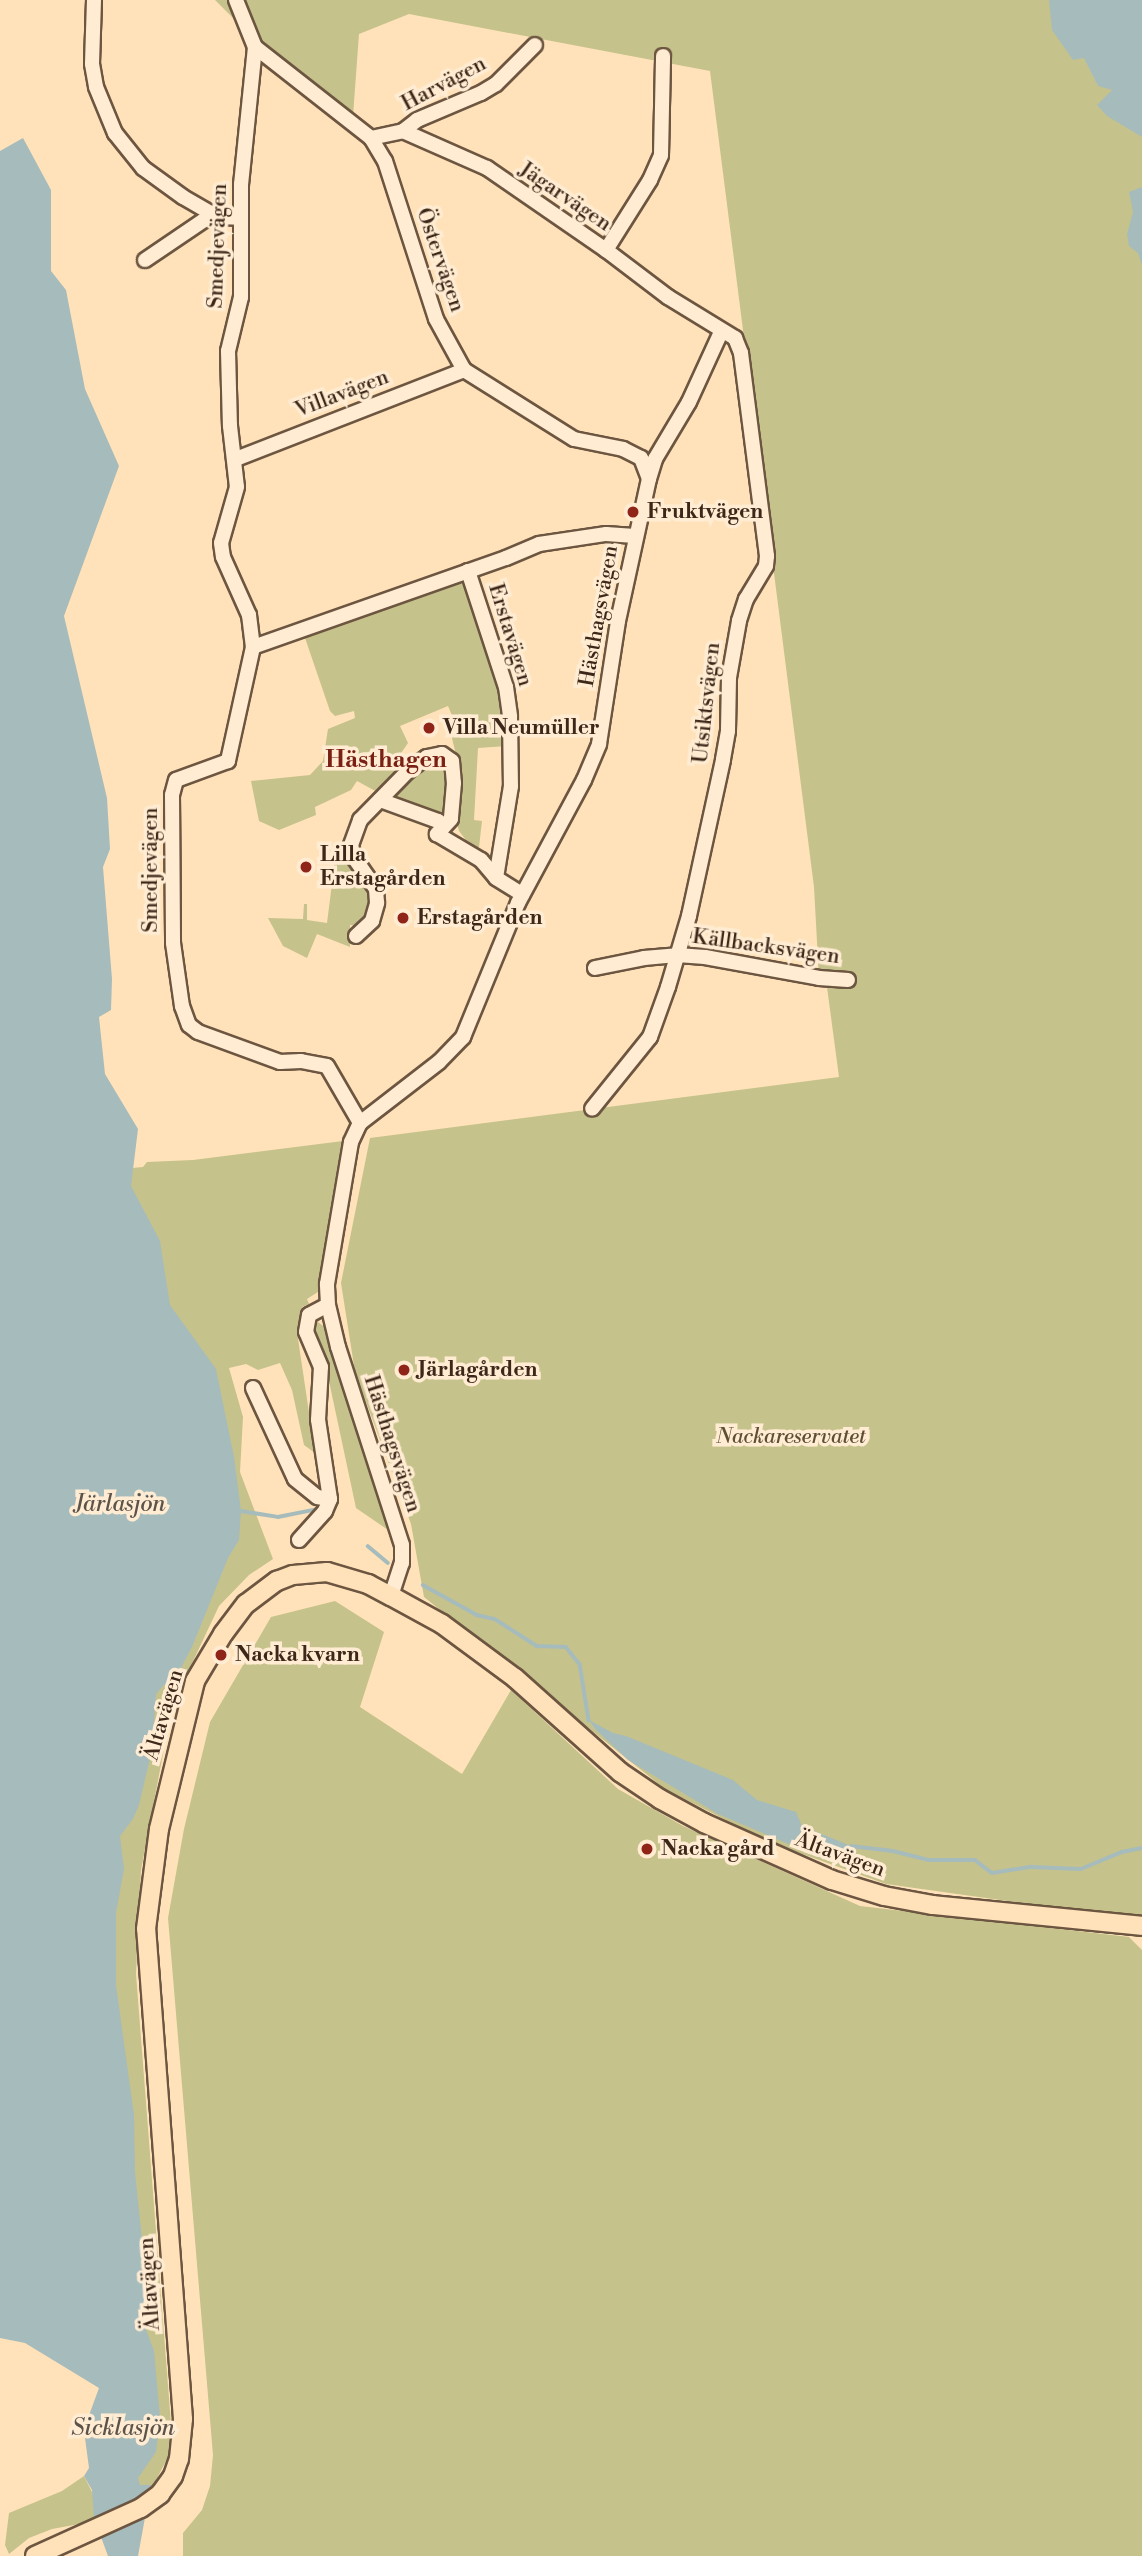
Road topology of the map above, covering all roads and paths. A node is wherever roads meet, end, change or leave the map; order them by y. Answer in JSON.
{"nodes":[{"id":1,"x":93,"y":0,"type":"edge"},
{"id":2,"x":236,"y":0,"type":"edge"},
{"id":3,"x":535,"y":45,"type":"dead end"},
{"id":4,"x":255,"y":47,"type":"junction"},
{"id":5,"x":663,"y":56,"type":"dead end"},
{"id":6,"x":403,"y":131,"type":"junction"},
{"id":7,"x":371,"y":138,"type":"junction"},
{"id":8,"x":213,"y":214,"type":"junction"},
{"id":9,"x":240,"y":218,"type":"junction"},
{"id":10,"x":606,"y":250,"type":"junction"},
{"id":11,"x":145,"y":260,"type":"dead end"},
{"id":12,"x":721,"y":332,"type":"junction"},
{"id":13,"x":464,"y":370,"type":"junction"},
{"id":14,"x":236,"y":458,"type":"junction"},
{"id":15,"x":649,"y":479,"type":"junction"},
{"id":16,"x":635,"y":536,"type":"junction"},
{"id":17,"x":468,"y":571,"type":"junction"},
{"id":18,"x":253,"y":647,"type":"junction"},
{"id":19,"x":380,"y":800,"type":"junction"},
{"id":20,"x":440,"y":831,"type":"junction"},
{"id":21,"x":496,"y":878,"type":"junction"},
{"id":22,"x":522,"y":894,"type":"junction"},
{"id":23,"x":356,"y":936,"type":"dead end"},
{"id":24,"x":677,"y":955,"type":"junction"},
{"id":25,"x":596,"y":968,"type":"dead end"},
{"id":26,"x":848,"y":980,"type":"dead end"},
{"id":27,"x":593,"y":1109,"type":"dead end"},
{"id":28,"x":360,"y":1123,"type":"junction"},
{"id":29,"x":328,"y":1305,"type":"junction"},
{"id":30,"x":253,"y":1388,"type":"dead end"},
{"id":31,"x":330,"y":1499,"type":"junction"},
{"id":32,"x":299,"y":1540,"type":"dead end"},
{"id":33,"x":391,"y":1596,"type":"junction"},
{"id":34,"x":1142,"y":1926,"type":"edge"},
{"id":35,"x":35,"y":2556,"type":"edge"}],
"edges":[{"from":1,"to":8,"type":"street"},
{"from":2,"to":4,"type":"street","name":"Östervägen"},
{"from":3,"to":6,"type":"street","name":"Harvägen"},
{"from":4,"to":7,"type":"street","name":"Östervägen"},
{"from":4,"to":9,"type":"street","name":"Smedjevägen"},
{"from":5,"to":10,"type":"street"},
{"from":6,"to":7,"type":"street"},
{"from":6,"to":10,"type":"street","name":"Jägarvägen"},
{"from":7,"to":13,"type":"street","name":"Östervägen"},
{"from":8,"to":9,"type":"street"},
{"from":8,"to":11,"type":"street"},
{"from":9,"to":14,"type":"street","name":"Smedjevägen"},
{"from":10,"to":12,"type":"street","name":"Jägarvägen"},
{"from":12,"to":15,"type":"street","name":"Hästhagsvägen"},
{"from":12,"to":24,"type":"street","name":"Utsiktsvägen"},
{"from":13,"to":14,"type":"street","name":"Villavägen"},
{"from":13,"to":15,"type":"street","name":"Östervägen"},
{"from":14,"to":18,"type":"street","name":"Smedjevägen"},
{"from":15,"to":16,"type":"street","name":"Hästhagsvägen"},
{"from":16,"to":17,"type":"street"},
{"from":16,"to":22,"type":"street","name":"Hästhagsvägen"},
{"from":17,"to":18,"type":"street"},
{"from":17,"to":21,"type":"street","name":"Erstavägen"},
{"from":18,"to":28,"type":"street","name":"Smedjevägen"},
{"from":19,"to":20,"type":"street"},
{"from":19,"to":20,"type":"street"},
{"from":19,"to":23,"type":"street"},
{"from":20,"to":21,"type":"street"},
{"from":21,"to":22,"type":"street"},
{"from":22,"to":28,"type":"street","name":"Hästhagsvägen"},
{"from":24,"to":25,"type":"street","name":"Källbacksvägen"},
{"from":24,"to":26,"type":"street","name":"Källbacksvägen"},
{"from":24,"to":27,"type":"street","name":"Utsiktsvägen"},
{"from":28,"to":29,"type":"street","name":"Hästhagsvägen"},
{"from":29,"to":31,"type":"street"},
{"from":29,"to":33,"type":"street","name":"Hästhagsvägen"},
{"from":30,"to":31,"type":"street"},
{"from":31,"to":32,"type":"street"},
{"from":33,"to":34,"type":"main road","name":"Ältavägen"},
{"from":33,"to":35,"type":"main road","name":"Ältavägen"}]}
